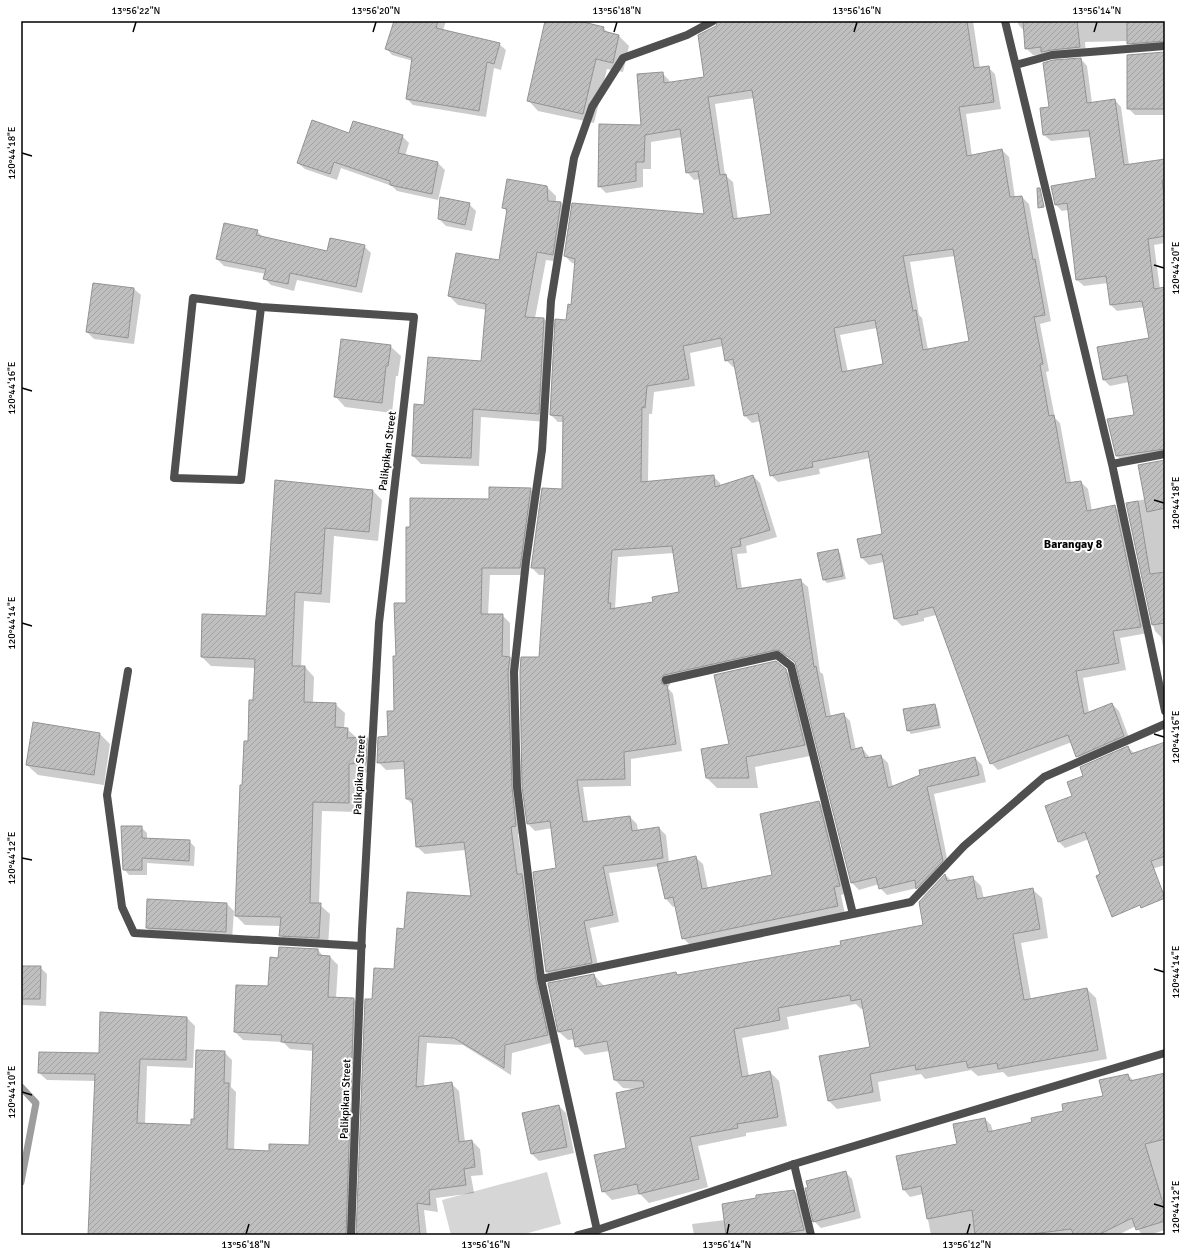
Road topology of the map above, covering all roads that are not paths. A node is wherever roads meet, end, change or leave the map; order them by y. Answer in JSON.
{"nodes":[{"id":1,"x":713,"y":21,"type":"edge"},
{"id":2,"x":1005,"y":21,"type":"edge"},
{"id":3,"x":1165,"y":46,"type":"edge"},
{"id":4,"x":1016,"y":65,"type":"junction"},
{"id":5,"x":261,"y":307,"type":"junction"},
{"id":6,"x":1165,"y":454,"type":"edge"},
{"id":7,"x":1112,"y":464,"type":"junction"},
{"id":8,"x":128,"y":671,"type":"dead end"},
{"id":9,"x":666,"y":680,"type":"dead end"},
{"id":10,"x":1165,"y":711,"type":"edge"},
{"id":11,"x":1165,"y":724,"type":"edge"},
{"id":12,"x":853,"y":914,"type":"junction"},
{"id":13,"x":362,"y":946,"type":"junction"},
{"id":14,"x":541,"y":979,"type":"junction"},
{"id":15,"x":1165,"y":1053,"type":"edge"},
{"id":16,"x":794,"y":1164,"type":"junction"},
{"id":17,"x":597,"y":1230,"type":"junction"},
{"id":18,"x":351,"y":1235,"type":"edge"},
{"id":19,"x":578,"y":1235,"type":"edge"},
{"id":20,"x":811,"y":1235,"type":"edge"}],
"edges":[{"from":1,"to":14,"type":"street"},
{"from":2,"to":4,"type":"street"},
{"from":3,"to":4,"type":"street"},
{"from":4,"to":7,"type":"street"},
{"from":5,"to":5,"type":"street"},
{"from":5,"to":13,"type":"street","name":"Palikpikan Street"},
{"from":6,"to":7,"type":"street"},
{"from":7,"to":10,"type":"street"},
{"from":8,"to":13,"type":"street"},
{"from":9,"to":12,"type":"street"},
{"from":11,"to":12,"type":"street"},
{"from":12,"to":14,"type":"street"},
{"from":13,"to":18,"type":"street","name":"Palikpikan Street"},
{"from":14,"to":17,"type":"street"},
{"from":15,"to":16,"type":"street"},
{"from":16,"to":17,"type":"street"},
{"from":16,"to":20,"type":"street"},
{"from":17,"to":19,"type":"street"}]}
